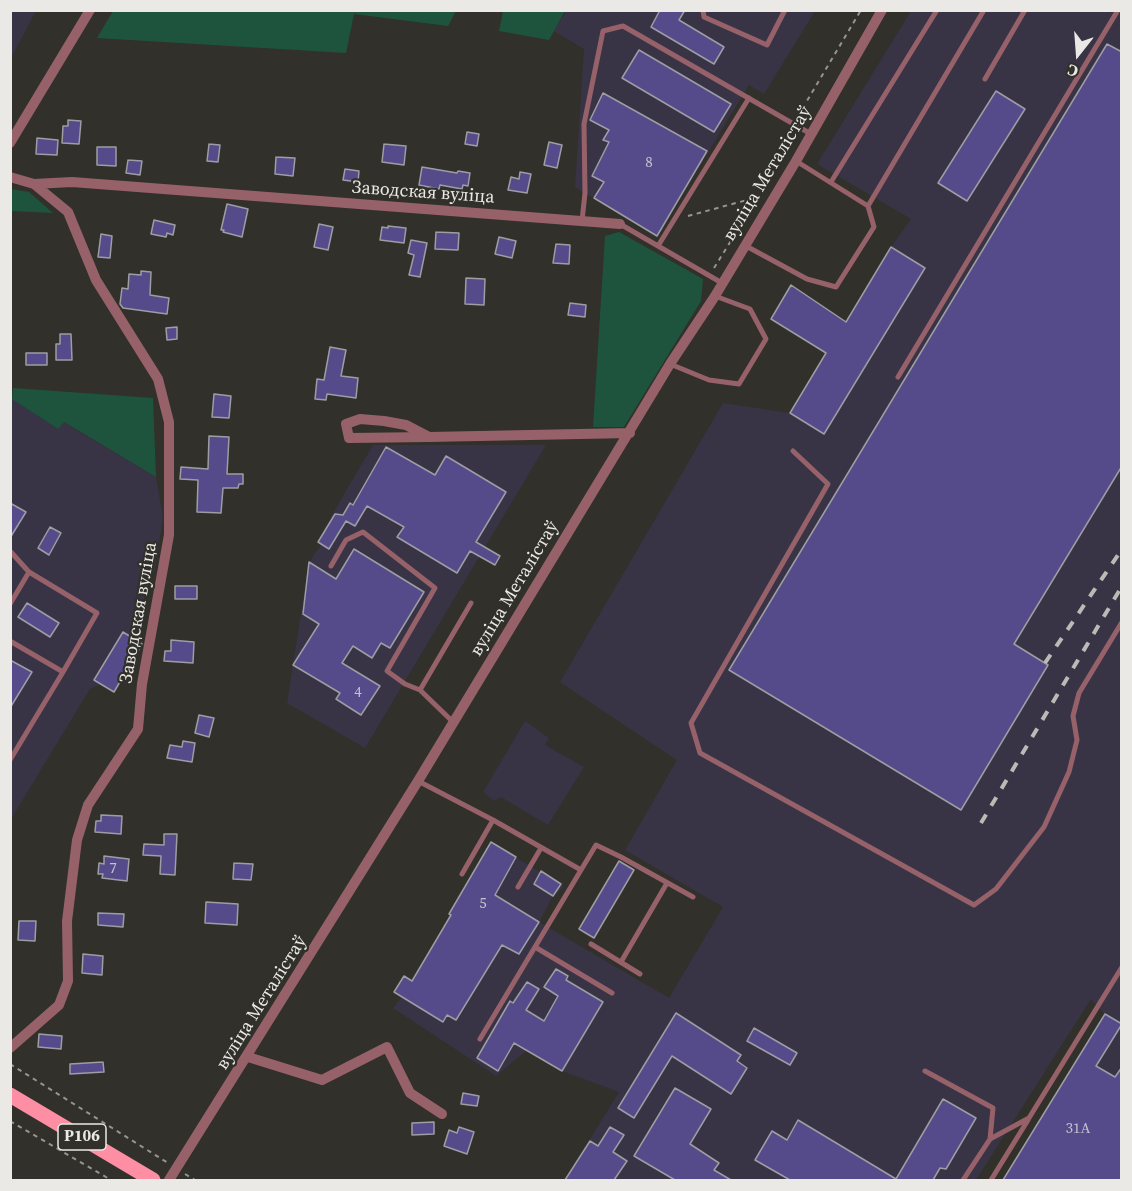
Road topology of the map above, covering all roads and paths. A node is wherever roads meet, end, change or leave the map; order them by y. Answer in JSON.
{"nodes":[{"id":1,"x":90,"y":10,"type":"edge"},
{"id":2,"x":704,"y":10,"type":"edge"},
{"id":3,"x":785,"y":10,"type":"edge"},
{"id":4,"x":861,"y":10,"type":"edge"},
{"id":5,"x":882,"y":10,"type":"edge"},
{"id":6,"x":937,"y":10,"type":"edge"},
{"id":7,"x":984,"y":10,"type":"edge"},
{"id":8,"x":1118,"y":10,"type":"edge"},
{"id":9,"x":1024,"y":11,"type":"edge"},
{"id":10,"x":985,"y":79,"type":"dead end"},
{"id":11,"x":749,"y":98,"type":"junction"},
{"id":12,"x":801,"y":128,"type":"junction"},
{"id":13,"x":811,"y":135,"type":"junction"},
{"id":14,"x":10,"y":143,"type":"edge"},
{"id":15,"x":796,"y":161,"type":"junction"},
{"id":16,"x":10,"y":177,"type":"edge"},
{"id":17,"x":831,"y":182,"type":"junction"},
{"id":18,"x":34,"y":184,"type":"junction"},
{"id":19,"x":758,"y":197,"type":"junction"},
{"id":20,"x":868,"y":206,"type":"junction"},
{"id":21,"x":675,"y":219,"type":"junction"},
{"id":22,"x":582,"y":221,"type":"junction"},
{"id":23,"x":620,"y":224,"type":"joint"},
{"id":24,"x":745,"y":245,"type":"junction"},
{"id":25,"x":658,"y":246,"type":"junction"},
{"id":26,"x":710,"y":276,"type":"junction"},
{"id":27,"x":722,"y":283,"type":"junction"},
{"id":28,"x":715,"y":296,"type":"junction"},
{"id":29,"x":670,"y":364,"type":"junction"},
{"id":30,"x":898,"y":377,"type":"dead end"},
{"id":31,"x":630,"y":433,"type":"junction"},
{"id":32,"x":429,"y":437,"type":"junction"},
{"id":33,"x":793,"y":452,"type":"dead end"},
{"id":34,"x":10,"y":551,"type":"edge"},
{"id":35,"x":331,"y":566,"type":"dead end"},
{"id":36,"x":29,"y":572,"type":"junction"},
{"id":37,"x":471,"y":603,"type":"dead end"},
{"id":38,"x":10,"y":604,"type":"edge"},
{"id":39,"x":1122,"y":622,"type":"edge"},
{"id":40,"x":10,"y":641,"type":"edge"},
{"id":41,"x":63,"y":672,"type":"junction"},
{"id":42,"x":420,"y":690,"type":"junction"},
{"id":43,"x":453,"y":722,"type":"junction"},
{"id":44,"x":10,"y":760,"type":"edge"},
{"id":45,"x":418,"y":781,"type":"junction"},
{"id":46,"x":493,"y":820,"type":"junction"},
{"id":47,"x":541,"y":848,"type":"junction"},
{"id":48,"x":581,"y":870,"type":"junction"},
{"id":49,"x":462,"y":874,"type":"dead end"},
{"id":50,"x":667,"y":883,"type":"junction"},
{"id":51,"x":518,"y":887,"type":"dead end"},
{"id":52,"x":693,"y":897,"type":"dead end"},
{"id":53,"x":591,"y":944,"type":"dead end"},
{"id":54,"x":535,"y":947,"type":"junction"},
{"id":55,"x":621,"y":962,"type":"junction"},
{"id":56,"x":1122,"y":967,"type":"edge"},
{"id":57,"x":640,"y":974,"type":"dead end"},
{"id":58,"x":612,"y":993,"type":"dead end"},
{"id":59,"x":480,"y":1039,"type":"dead end"},
{"id":60,"x":10,"y":1048,"type":"edge"},
{"id":61,"x":248,"y":1057,"type":"junction"},
{"id":62,"x":10,"y":1064,"type":"edge"},
{"id":63,"x":925,"y":1071,"type":"dead end"},
{"id":64,"x":10,"y":1095,"type":"edge"},
{"id":65,"x":442,"y":1114,"type":"dead end"},
{"id":66,"x":1029,"y":1118,"type":"junction"},
{"id":67,"x":10,"y":1121,"type":"edge"},
{"id":68,"x":990,"y":1139,"type":"junction"},
{"id":69,"x":177,"y":1169,"type":"junction"},
{"id":70,"x":111,"y":1180,"type":"edge"},
{"id":71,"x":153,"y":1180,"type":"edge"},
{"id":72,"x":170,"y":1180,"type":"edge"},
{"id":73,"x":963,"y":1180,"type":"edge"},
{"id":74,"x":991,"y":1180,"type":"edge"}],
"edges":[{"from":1,"to":14,"type":"street"},
{"from":2,"to":3,"type":"lane"},
{"from":4,"to":12,"type":"path"},
{"from":5,"to":13,"type":"street","name":"вуліца Металістаў"},
{"from":6,"to":17,"type":"lane"},
{"from":7,"to":20,"type":"lane"},
{"from":8,"to":30,"type":"lane"},
{"from":9,"to":10,"type":"lane"},
{"from":11,"to":12,"type":"lane"},
{"from":11,"to":21,"type":"lane"},
{"from":11,"to":22,"type":"lane"},
{"from":12,"to":13,"type":"lane"},
{"from":12,"to":19,"type":"path"},
{"from":13,"to":15,"type":"street","name":"вуліца Металістаў"},
{"from":15,"to":17,"type":"lane"},
{"from":15,"to":24,"type":"street","name":"вуліца Металістаў"},
{"from":16,"to":18,"type":"street","name":"Заводская вуліца"},
{"from":17,"to":20,"type":"lane"},
{"from":18,"to":22,"type":"street","name":"Заводская вуліца"},
{"from":18,"to":60,"type":"street","name":"Заводская вуліца"},
{"from":19,"to":21,"type":"path"},
{"from":19,"to":26,"type":"path"},
{"from":20,"to":24,"type":"lane"},
{"from":21,"to":25,"type":"lane"},
{"from":22,"to":23,"type":"street","name":"Заводская вуліца"},
{"from":23,"to":25,"type":"lane","name":"Заводская вуліца"},
{"from":24,"to":27,"type":"street","name":"вуліца Металістаў"},
{"from":25,"to":26,"type":"lane","name":"Заводская вуліца"},
{"from":26,"to":27,"type":"lane","name":"Заводская вуліца"},
{"from":27,"to":28,"type":"street","name":"вуліца Металістаў"},
{"from":28,"to":29,"type":"street","name":"вуліца Металістаў"},
{"from":28,"to":29,"type":"lane"},
{"from":29,"to":31,"type":"street","name":"вуліца Металістаў"},
{"from":31,"to":32,"type":"street"},
{"from":31,"to":43,"type":"street","name":"вуліца Металістаў"},
{"from":32,"to":32,"type":"street"},
{"from":33,"to":39,"type":"lane"},
{"from":34,"to":36,"type":"lane"},
{"from":35,"to":42,"type":"lane"},
{"from":36,"to":38,"type":"lane"},
{"from":36,"to":41,"type":"lane"},
{"from":37,"to":42,"type":"lane"},
{"from":40,"to":41,"type":"lane"},
{"from":41,"to":44,"type":"lane"},
{"from":42,"to":43,"type":"lane"},
{"from":43,"to":45,"type":"street","name":"вуліца Металістаў"},
{"from":45,"to":46,"type":"lane"},
{"from":45,"to":61,"type":"street","name":"вуліца Металістаў"},
{"from":46,"to":47,"type":"lane"},
{"from":46,"to":49,"type":"lane"},
{"from":47,"to":48,"type":"lane"},
{"from":47,"to":51,"type":"lane"},
{"from":48,"to":50,"type":"lane"},
{"from":48,"to":54,"type":"lane"},
{"from":50,"to":52,"type":"lane"},
{"from":50,"to":55,"type":"lane"},
{"from":53,"to":55,"type":"lane"},
{"from":54,"to":58,"type":"lane"},
{"from":54,"to":59,"type":"lane"},
{"from":55,"to":57,"type":"lane"},
{"from":56,"to":66,"type":"lane"},
{"from":61,"to":65,"type":"street"},
{"from":61,"to":69,"type":"street","name":"вуліца Металістаў"},
{"from":62,"to":69,"type":"path"},
{"from":63,"to":68,"type":"lane"},
{"from":64,"to":71,"type":"main road","number":"Р106"},
{"from":66,"to":68,"type":"lane"},
{"from":66,"to":74,"type":"lane"},
{"from":67,"to":70,"type":"path"},
{"from":68,"to":73,"type":"lane"},
{"from":69,"to":72,"type":"street","name":"вуліца Металістаў"}]}
